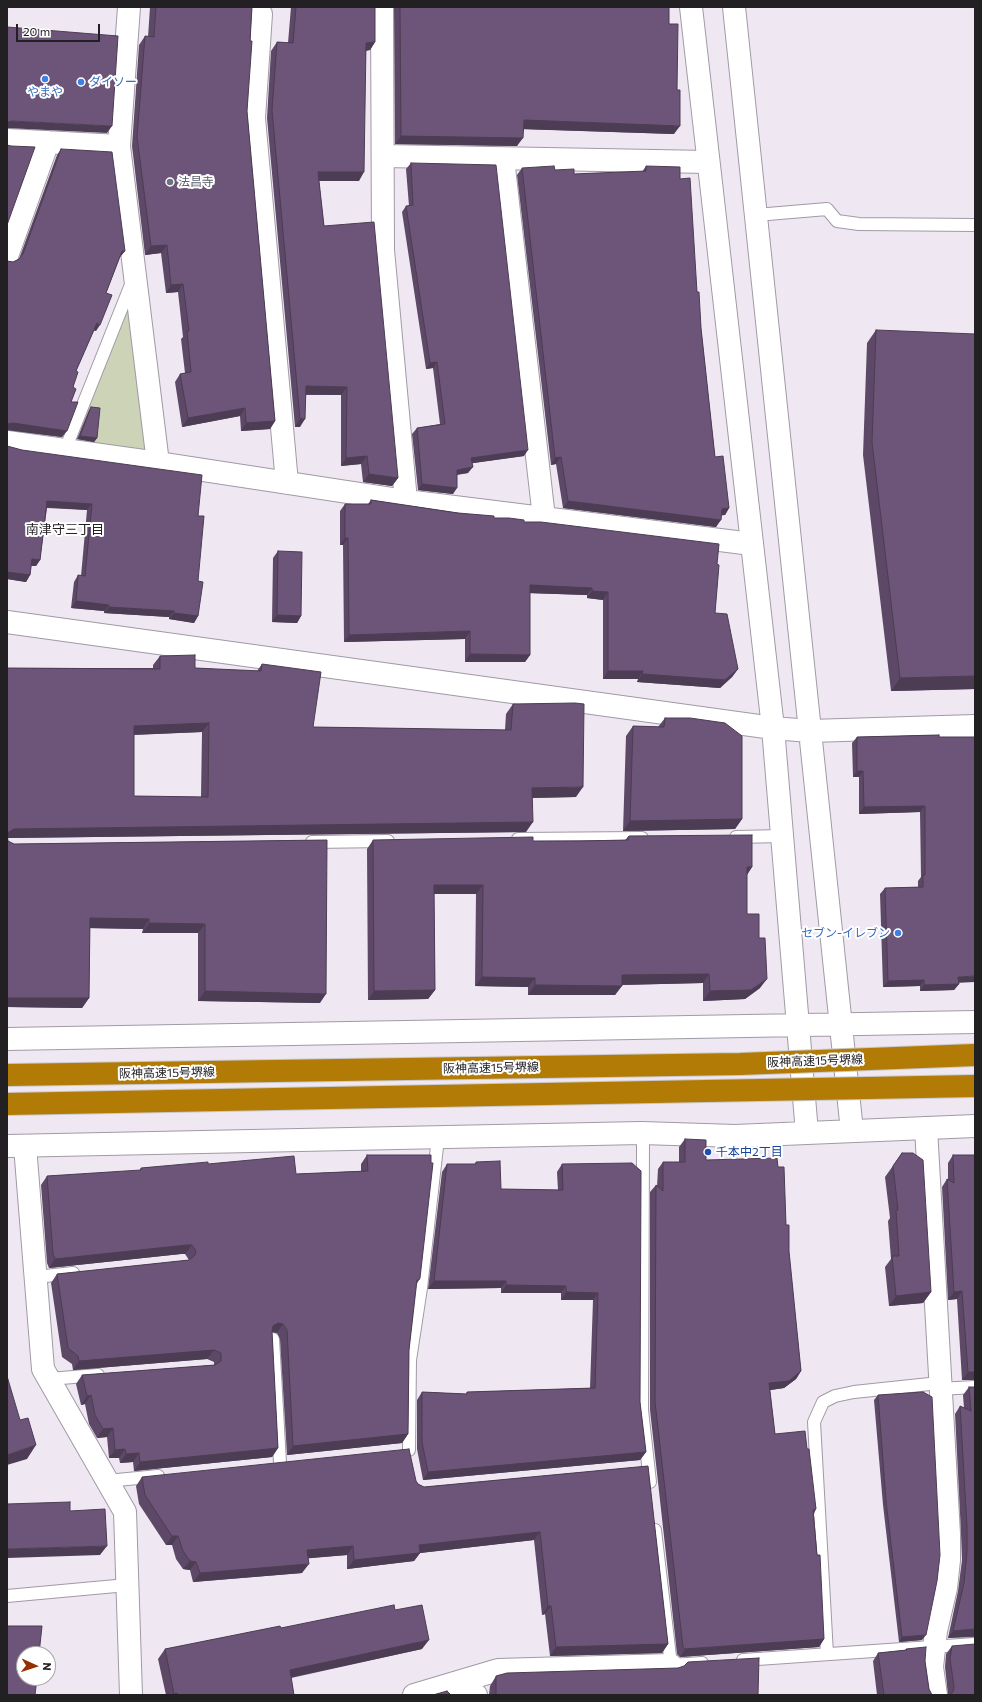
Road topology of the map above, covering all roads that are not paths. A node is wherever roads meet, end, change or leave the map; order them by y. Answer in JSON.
{"nodes":[{"id":1,"x":129,"y":7,"type":"edge"},
{"id":2,"x":382,"y":7,"type":"edge"},
{"id":3,"x":691,"y":7,"type":"edge"},
{"id":4,"x":734,"y":7,"type":"edge"},
{"id":5,"x":261,"y":14,"type":"dead end"},
{"id":6,"x":7,"y":140,"type":"edge"},
{"id":7,"x":48,"y":142,"type":"junction"},
{"id":8,"x":119,"y":146,"type":"junction"},
{"id":9,"x":383,"y":156,"type":"junction"},
{"id":10,"x":503,"y":158,"type":"junction"},
{"id":11,"x":708,"y":162,"type":"junction"},
{"id":12,"x":756,"y":215,"type":"junction"},
{"id":13,"x":975,"y":225,"type":"edge"},
{"id":14,"x":7,"y":256,"type":"edge"},
{"id":15,"x":135,"y":276,"type":"junction"},
{"id":16,"x":7,"y":442,"type":"edge"},
{"id":17,"x":66,"y":450,"type":"junction"},
{"id":18,"x":158,"y":463,"type":"junction"},
{"id":19,"x":287,"y":483,"type":"junction"},
{"id":20,"x":406,"y":501,"type":"junction"},
{"id":21,"x":544,"y":518,"type":"junction"},
{"id":22,"x":752,"y":544,"type":"junction"},
{"id":23,"x":7,"y":622,"type":"edge"},
{"id":24,"x":975,"y":726,"type":"edge"},
{"id":25,"x":773,"y":728,"type":"junction"},
{"id":26,"x":810,"y":731,"type":"junction"},
{"id":27,"x":782,"y":836,"type":"junction"},
{"id":28,"x":725,"y":837,"type":"edge"},
{"id":29,"x":654,"y":838,"type":"edge"},
{"id":30,"x":510,"y":839,"type":"edge"},
{"id":31,"x":398,"y":841,"type":"edge"},
{"id":32,"x":302,"y":842,"type":"edge"},
{"id":33,"x":975,"y":1022,"type":"edge"},
{"id":34,"x":840,"y":1023,"type":"junction"},
{"id":35,"x":798,"y":1025,"type":"junction"},
{"id":36,"x":7,"y":1040,"type":"edge"},
{"id":37,"x":975,"y":1055,"type":"edge"},
{"id":38,"x":7,"y":1075,"type":"edge"},
{"id":39,"x":975,"y":1086,"type":"edge"},
{"id":40,"x":7,"y":1104,"type":"edge"},
{"id":41,"x":975,"y":1126,"type":"edge"},
{"id":42,"x":926,"y":1128,"type":"junction"},
{"id":43,"x":852,"y":1131,"type":"junction"},
{"id":44,"x":642,"y":1133,"type":"junction"},
{"id":45,"x":807,"y":1133,"type":"junction"},
{"id":46,"x":438,"y":1138,"type":"junction"},
{"id":47,"x":16,"y":1146,"type":"edge"},
{"id":48,"x":82,"y":1272,"type":"edge"},
{"id":49,"x":36,"y":1277,"type":"junction"},
{"id":50,"x":273,"y":1339,"type":"edge"},
{"id":51,"x":113,"y":1374,"type":"edge"},
{"id":52,"x":50,"y":1379,"type":"junction"},
{"id":53,"x":939,"y":1386,"type":"junction"},
{"id":54,"x":975,"y":1387,"type":"edge"},
{"id":55,"x":409,"y":1450,"type":"junction"},
{"id":56,"x":394,"y":1451,"type":"edge"},
{"id":57,"x":295,"y":1462,"type":"edge"},
{"id":58,"x":412,"y":1465,"type":"edge"},
{"id":59,"x":170,"y":1475,"type":"edge"},
{"id":60,"x":107,"y":1481,"type":"junction"},
{"id":61,"x":651,"y":1491,"type":"edge"},
{"id":62,"x":654,"y":1515,"type":"edge"},
{"id":63,"x":128,"y":1585,"type":"junction"},
{"id":64,"x":7,"y":1596,"type":"edge"},
{"id":65,"x":975,"y":1644,"type":"edge"},
{"id":66,"x":934,"y":1646,"type":"junction"},
{"id":67,"x":827,"y":1654,"type":"junction"},
{"id":68,"x":733,"y":1661,"type":"edge"},
{"id":69,"x":718,"y":1662,"type":"edge"},
{"id":70,"x":671,"y":1665,"type":"junction"},
{"id":71,"x":455,"y":1689,"type":"edge"},
{"id":72,"x":132,"y":1695,"type":"edge"},
{"id":73,"x":414,"y":1695,"type":"edge"},
{"id":74,"x":476,"y":1695,"type":"edge"},
{"id":75,"x":936,"y":1695,"type":"edge"}],
"edges":[{"from":1,"to":8,"type":"street"},
{"from":2,"to":9,"type":"street"},
{"from":3,"to":11,"type":"street"},
{"from":4,"to":12,"type":"street"},
{"from":5,"to":19,"type":"street"},
{"from":6,"to":7,"type":"street"},
{"from":7,"to":8,"type":"street"},
{"from":7,"to":14,"type":"street"},
{"from":8,"to":15,"type":"street"},
{"from":9,"to":10,"type":"street"},
{"from":9,"to":20,"type":"street"},
{"from":10,"to":11,"type":"street"},
{"from":10,"to":21,"type":"street"},
{"from":11,"to":22,"type":"street"},
{"from":12,"to":13,"type":"lane"},
{"from":12,"to":26,"type":"street"},
{"from":15,"to":17,"type":"lane"},
{"from":15,"to":18,"type":"street"},
{"from":16,"to":17,"type":"street"},
{"from":17,"to":18,"type":"street"},
{"from":18,"to":19,"type":"street"},
{"from":19,"to":20,"type":"street"},
{"from":20,"to":21,"type":"street"},
{"from":21,"to":22,"type":"street"},
{"from":22,"to":25,"type":"street"},
{"from":23,"to":25,"type":"street"},
{"from":24,"to":26,"type":"street"},
{"from":25,"to":26,"type":"street"},
{"from":25,"to":27,"type":"street"},
{"from":26,"to":34,"type":"street"},
{"from":27,"to":28,"type":"lane"},
{"from":27,"to":35,"type":"street"},
{"from":29,"to":30,"type":"lane"},
{"from":31,"to":32,"type":"lane"},
{"from":33,"to":34,"type":"street"},
{"from":34,"to":35,"type":"street"},
{"from":34,"to":43,"type":"street"},
{"from":35,"to":36,"type":"street"},
{"from":35,"to":45,"type":"street"},
{"from":37,"to":38,"type":"highway","name":"阪神高速15号堺線","bridge":true},
{"from":39,"to":40,"type":"highway","bridge":true},
{"from":41,"to":42,"type":"street"},
{"from":42,"to":43,"type":"street"},
{"from":42,"to":53,"type":"street"},
{"from":43,"to":45,"type":"street"},
{"from":44,"to":45,"type":"street"},
{"from":44,"to":46,"type":"street"},
{"from":44,"to":61,"type":"lane"},
{"from":46,"to":47,"type":"street"},
{"from":46,"to":55,"type":"lane"},
{"from":47,"to":49,"type":"street"},
{"from":48,"to":49,"type":"lane"},
{"from":49,"to":52,"type":"street"},
{"from":50,"to":57,"type":"lane"},
{"from":51,"to":52,"type":"lane"},
{"from":52,"to":60,"type":"street"},
{"from":53,"to":54,"type":"lane"},
{"from":53,"to":66,"type":"street"},
{"from":53,"to":67,"type":"lane"},
{"from":55,"to":56,"type":"lane"},
{"from":55,"to":58,"type":"lane"},
{"from":59,"to":60,"type":"lane"},
{"from":60,"to":63,"type":"street"},
{"from":62,"to":70,"type":"lane"},
{"from":63,"to":64,"type":"lane"},
{"from":63,"to":72,"type":"street"},
{"from":65,"to":66,"type":"lane"},
{"from":66,"to":67,"type":"lane"},
{"from":66,"to":75,"type":"street"},
{"from":67,"to":68,"type":"lane"},
{"from":69,"to":70,"type":"lane"},
{"from":70,"to":71,"type":"street"},
{"from":71,"to":73,"type":"street"},
{"from":71,"to":74,"type":"street"}]}
